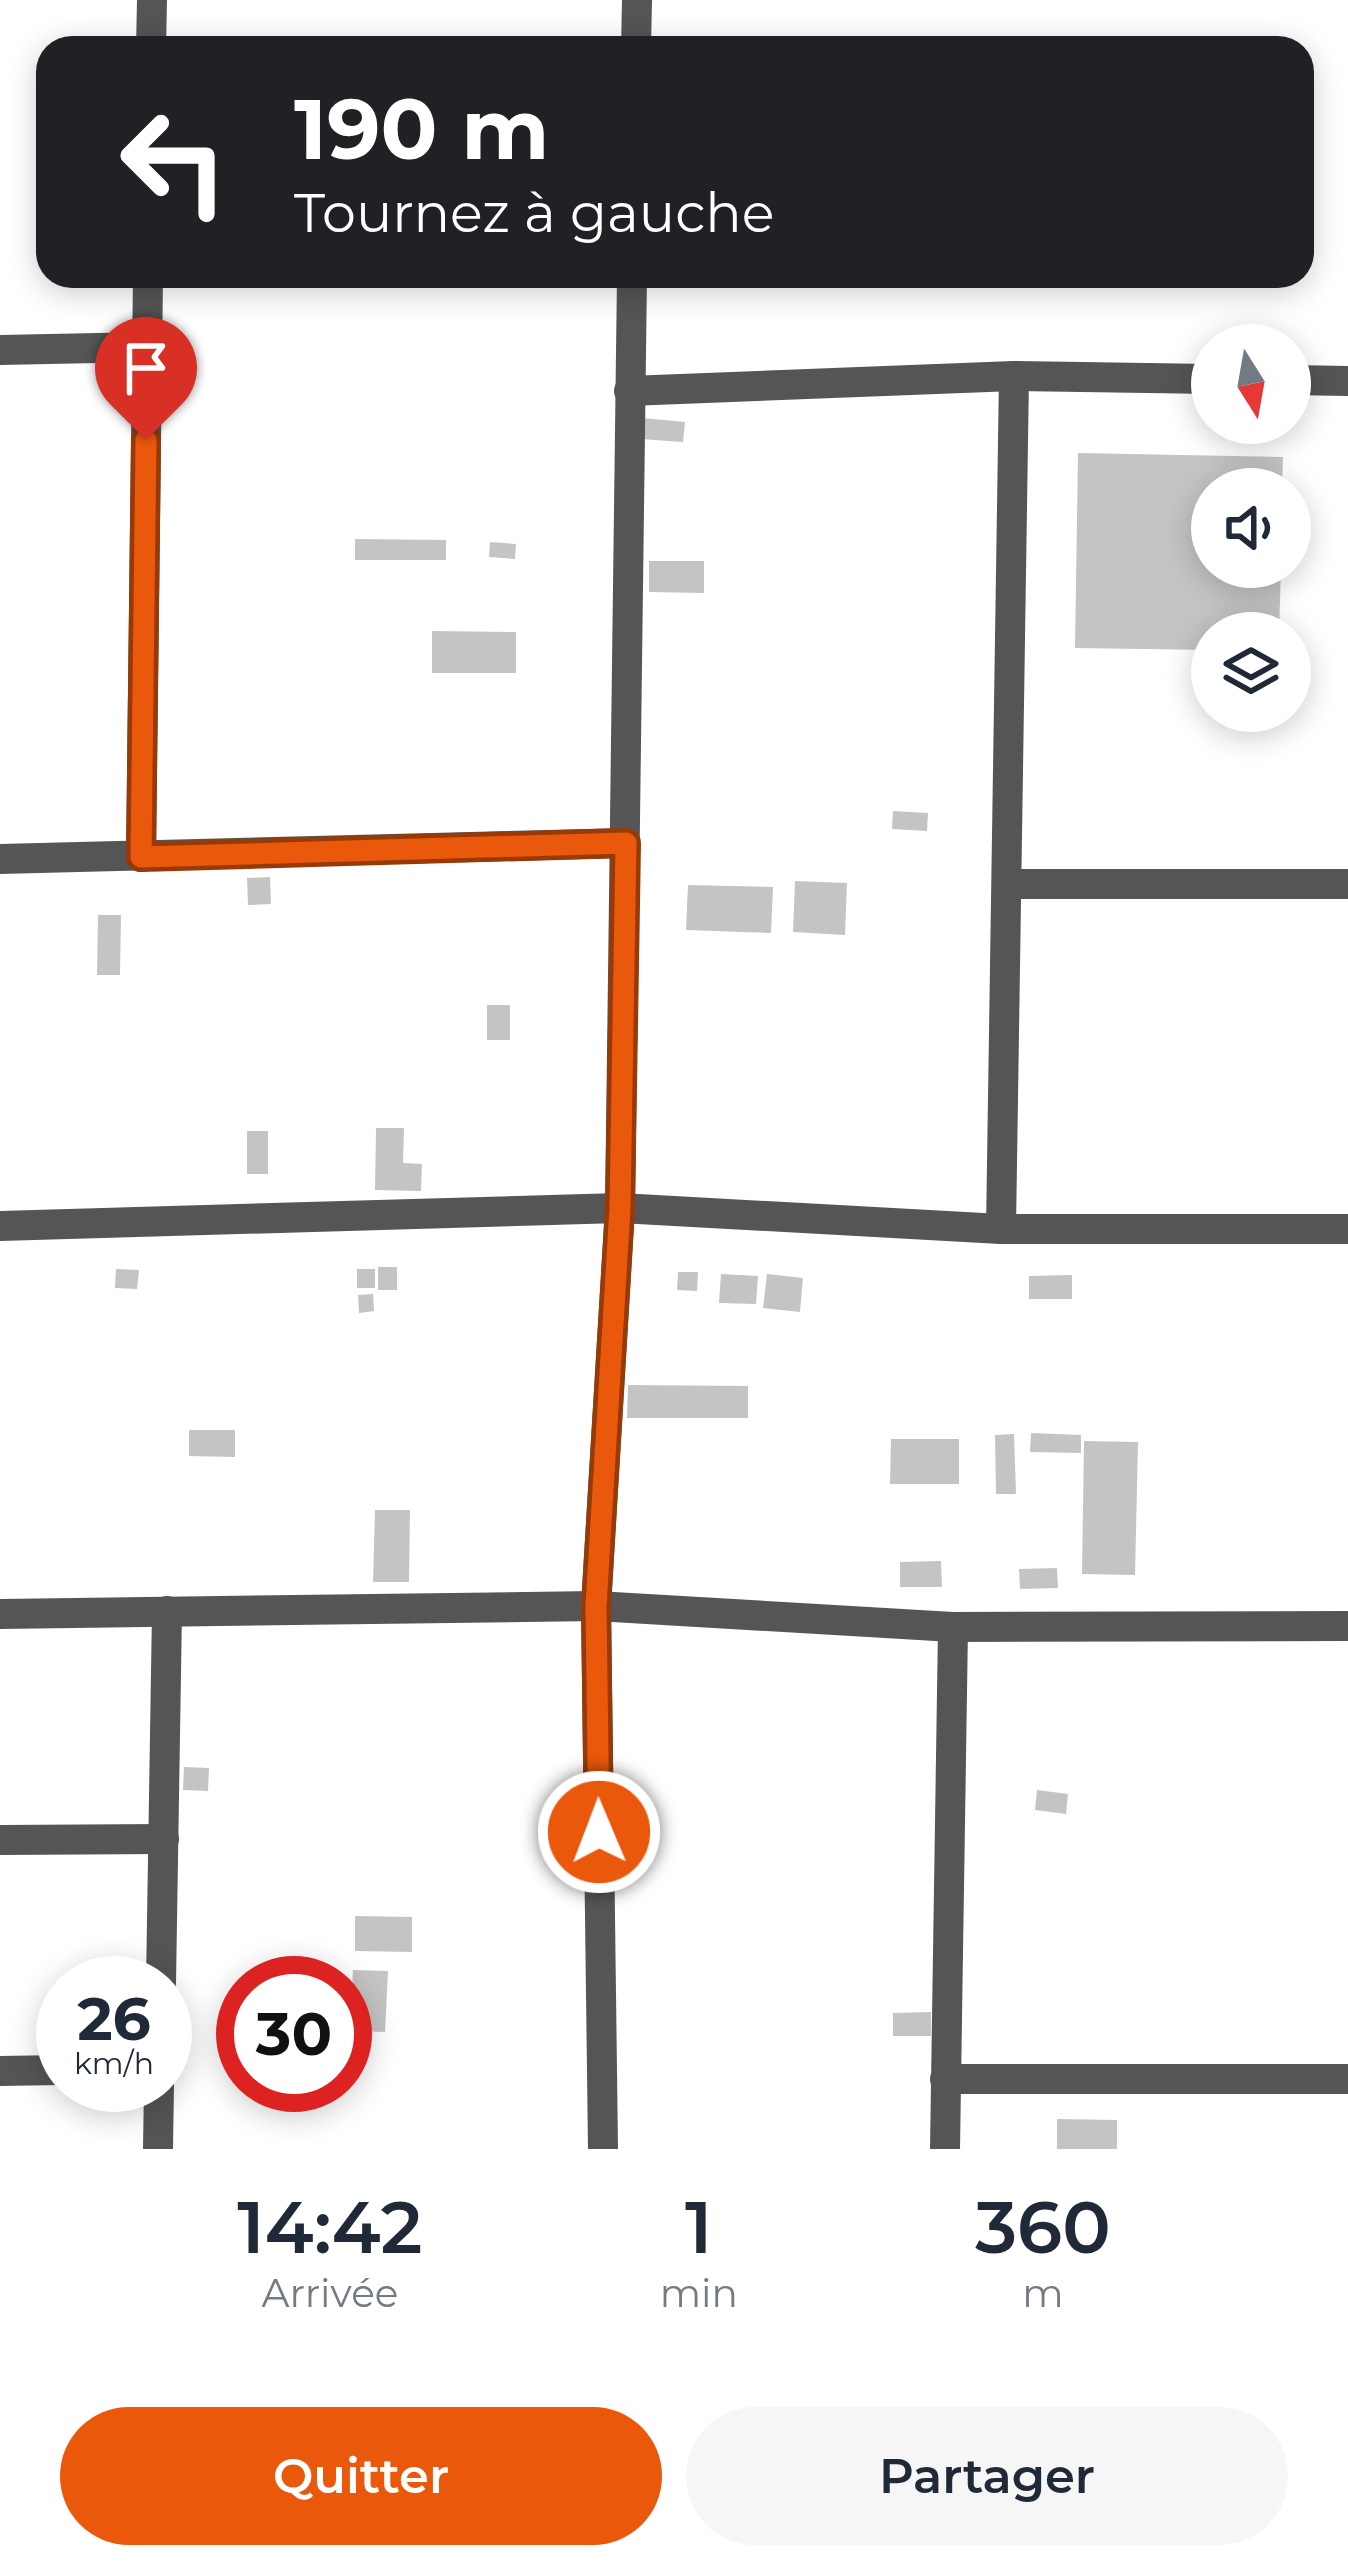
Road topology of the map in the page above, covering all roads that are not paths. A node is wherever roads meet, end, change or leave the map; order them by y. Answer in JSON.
{"nodes":[{"id":1,"x":152,"y":0,"type":"edge"},
{"id":2,"x":637,"y":0,"type":"edge"},
{"id":3,"x":151,"y":36,"type":"edge"},
{"id":4,"x":636,"y":36,"type":"edge"},
{"id":5,"x":148,"y":288,"type":"edge"},
{"id":6,"x":632,"y":288,"type":"edge"},
{"id":7,"x":147,"y":347,"type":"junction"},
{"id":8,"x":0,"y":350,"type":"edge"},
{"id":9,"x":1014,"y":376,"type":"junction"},
{"id":10,"x":1191,"y":379,"type":"edge"},
{"id":11,"x":1311,"y":380,"type":"edge"},
{"id":12,"x":1348,"y":381,"type":"edge"},
{"id":13,"x":629,"y":391,"type":"junction"},
{"id":14,"x":626,"y":843,"type":"junction"},
{"id":15,"x":141,"y":857,"type":"junction"},
{"id":16,"x":0,"y":859,"type":"edge"},
{"id":17,"x":1009,"y":884,"type":"junction"},
{"id":18,"x":1348,"y":884,"type":"edge"},
{"id":19,"x":620,"y":1208,"type":"junction"},
{"id":20,"x":0,"y":1226,"type":"edge"},
{"id":21,"x":1001,"y":1229,"type":"junction"},
{"id":22,"x":1348,"y":1229,"type":"edge"},
{"id":23,"x":596,"y":1606,"type":"junction"},
{"id":24,"x":167,"y":1611,"type":"junction"},
{"id":25,"x":0,"y":1613,"type":"edge"},
{"id":26,"x":953,"y":1627,"type":"junction"},
{"id":27,"x":1348,"y":1627,"type":"edge"},
{"id":28,"x":164,"y":1839,"type":"junction"},
{"id":29,"x":0,"y":1840,"type":"edge"},
{"id":30,"x":162,"y":1956,"type":"edge"},
{"id":31,"x":36,"y":2070,"type":"edge"},
{"id":32,"x":0,"y":2071,"type":"edge"},
{"id":33,"x":945,"y":2079,"type":"junction"},
{"id":34,"x":1348,"y":2079,"type":"edge"},
{"id":35,"x":159,"y":2112,"type":"edge"},
{"id":36,"x":158,"y":2149,"type":"edge"},
{"id":37,"x":603,"y":2149,"type":"edge"},
{"id":38,"x":945,"y":2149,"type":"edge"}],
"edges":[{"from":1,"to":3,"type":"street"},
{"from":2,"to":4,"type":"street"},
{"from":5,"to":7,"type":"street"},
{"from":6,"to":13,"type":"street"},
{"from":7,"to":8,"type":"street"},
{"from":7,"to":15,"type":"street"},
{"from":9,"to":10,"type":"street"},
{"from":9,"to":13,"type":"street"},
{"from":9,"to":17,"type":"street"},
{"from":11,"to":12,"type":"street"},
{"from":13,"to":14,"type":"street"},
{"from":14,"to":15,"type":"street"},
{"from":14,"to":19,"type":"street"},
{"from":15,"to":16,"type":"street"},
{"from":17,"to":18,"type":"street"},
{"from":17,"to":21,"type":"street"},
{"from":19,"to":20,"type":"street"},
{"from":19,"to":21,"type":"street"},
{"from":19,"to":23,"type":"street"},
{"from":21,"to":22,"type":"street"},
{"from":23,"to":24,"type":"street"},
{"from":23,"to":26,"type":"street"},
{"from":23,"to":37,"type":"street"},
{"from":24,"to":25,"type":"street"},
{"from":24,"to":28,"type":"street"},
{"from":26,"to":27,"type":"street"},
{"from":26,"to":33,"type":"street"},
{"from":28,"to":29,"type":"street"},
{"from":28,"to":30,"type":"street"},
{"from":31,"to":32,"type":"street"},
{"from":33,"to":34,"type":"street"},
{"from":33,"to":38,"type":"street"},
{"from":35,"to":36,"type":"street"}]}
